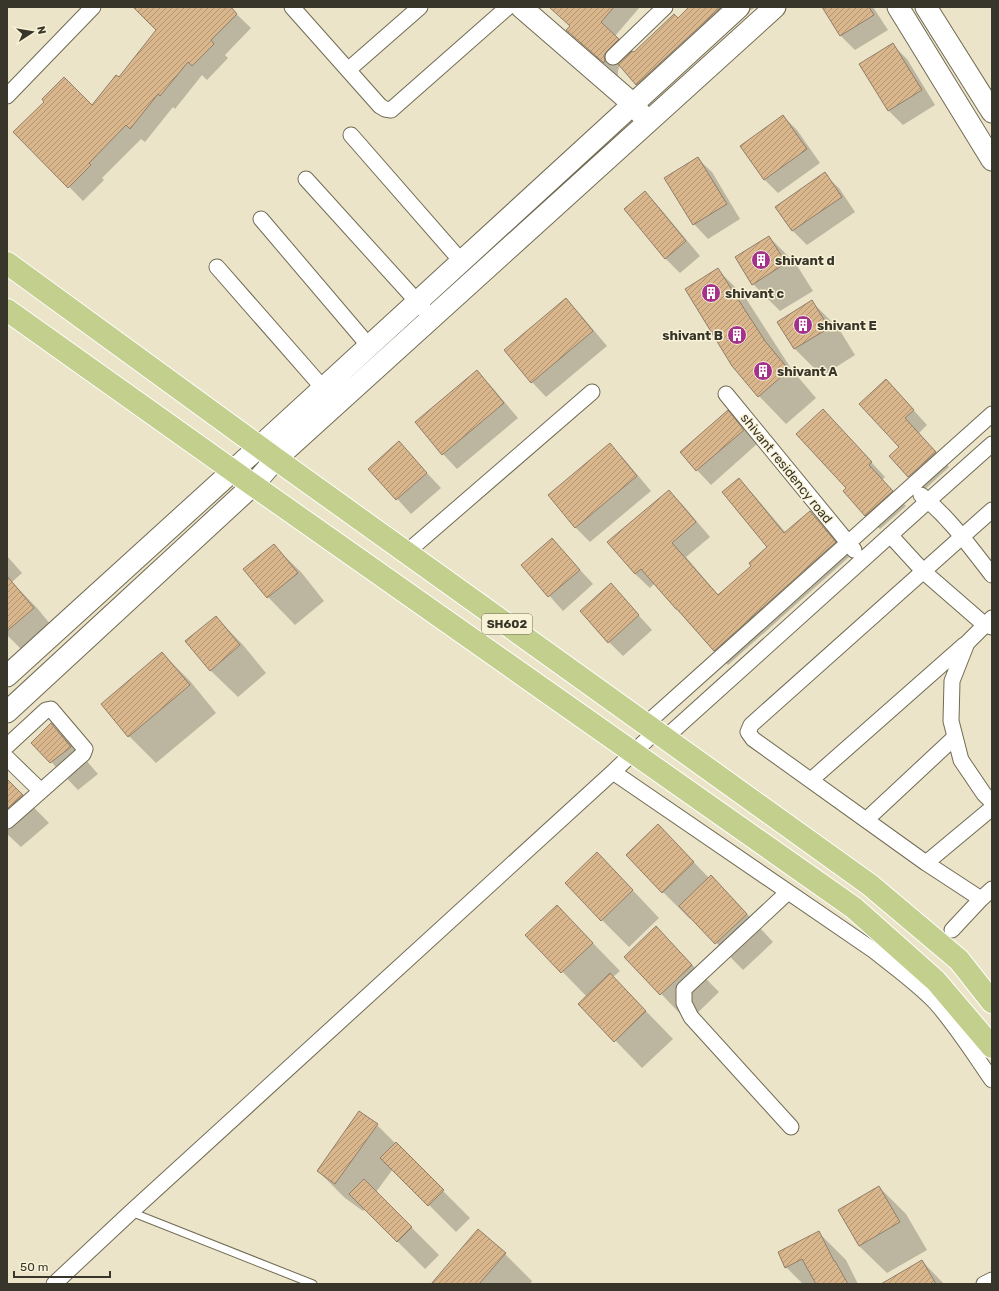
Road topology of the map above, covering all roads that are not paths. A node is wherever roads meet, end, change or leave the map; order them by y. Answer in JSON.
{"nodes":[{"id":1,"x":93,"y":7,"type":"edge"},
{"id":2,"x":292,"y":7,"type":"edge"},
{"id":3,"x":420,"y":7,"type":"edge"},
{"id":4,"x":508,"y":7,"type":"edge"},
{"id":5,"x":520,"y":7,"type":"edge"},
{"id":6,"x":666,"y":7,"type":"edge"},
{"id":7,"x":739,"y":7,"type":"edge"},
{"id":8,"x":775,"y":7,"type":"edge"},
{"id":9,"x":898,"y":7,"type":"edge"},
{"id":10,"x":926,"y":7,"type":"edge"},
{"id":11,"x":613,"y":57,"type":"dead end"},
{"id":12,"x":348,"y":70,"type":"junction"},
{"id":13,"x":7,"y":96,"type":"edge"},
{"id":14,"x":991,"y":103,"type":"edge"},
{"id":15,"x":634,"y":104,"type":"junction"},
{"id":16,"x":648,"y":122,"type":"junction"},
{"id":17,"x":351,"y":135,"type":"dead end"},
{"id":18,"x":988,"y":153,"type":"edge"},
{"id":19,"x":306,"y":179,"type":"dead end"},
{"id":20,"x":261,"y":219,"type":"dead end"},
{"id":21,"x":462,"y":262,"type":"junction"},
{"id":22,"x":7,"y":263,"type":"edge"},
{"id":23,"x":217,"y":267,"type":"dead end"},
{"id":24,"x":417,"y":302,"type":"junction"},
{"id":25,"x":7,"y":310,"type":"edge"},
{"id":26,"x":432,"y":318,"type":"junction"},
{"id":27,"x":369,"y":346,"type":"junction"},
{"id":28,"x":323,"y":388,"type":"junction"},
{"id":29,"x":592,"y":392,"type":"dead end"},
{"id":30,"x":726,"y":394,"type":"dead end"},
{"id":31,"x":992,"y":414,"type":"edge"},
{"id":32,"x":992,"y":444,"type":"edge"},
{"id":33,"x":268,"y":453,"type":"junction"},
{"id":34,"x":232,"y":470,"type":"junction"},
{"id":35,"x":253,"y":485,"type":"junction"},
{"id":36,"x":910,"y":487,"type":"junction"},
{"id":37,"x":928,"y":501,"type":"junction"},
{"id":38,"x":992,"y":510,"type":"edge"},
{"id":39,"x":890,"y":534,"type":"junction"},
{"id":40,"x":962,"y":537,"type":"junction"},
{"id":41,"x":848,"y":543,"type":"junction"},
{"id":42,"x":407,"y":552,"type":"junction"},
{"id":43,"x":862,"y":560,"type":"junction"},
{"id":44,"x":924,"y":572,"type":"junction"},
{"id":45,"x":992,"y":575,"type":"edge"},
{"id":46,"x":990,"y":623,"type":"edge"},
{"id":47,"x":966,"y":644,"type":"junction"},
{"id":48,"x":7,"y":676,"type":"edge"},
{"id":49,"x":7,"y":712,"type":"edge"},
{"id":50,"x":656,"y":731,"type":"junction"},
{"id":51,"x":955,"y":737,"type":"junction"},
{"id":52,"x":7,"y":746,"type":"edge"},
{"id":53,"x":634,"y":753,"type":"junction"},
{"id":54,"x":7,"y":758,"type":"edge"},
{"id":55,"x":613,"y":772,"type":"junction"},
{"id":56,"x":811,"y":780,"type":"junction"},
{"id":57,"x":41,"y":791,"type":"junction"},
{"id":58,"x":992,"y":802,"type":"edge"},
{"id":59,"x":992,"y":808,"type":"edge"},
{"id":60,"x":866,"y":820,"type":"junction"},
{"id":61,"x":7,"y":821,"type":"edge"},
{"id":62,"x":926,"y":863,"type":"junction"},
{"id":63,"x":992,"y":889,"type":"edge"},
{"id":64,"x":788,"y":892,"type":"junction"},
{"id":65,"x":981,"y":899,"type":"junction"},
{"id":66,"x":952,"y":930,"type":"dead end"},
{"id":67,"x":992,"y":1002,"type":"edge"},
{"id":68,"x":992,"y":1047,"type":"edge"},
{"id":69,"x":992,"y":1080,"type":"edge"},
{"id":70,"x":791,"y":1127,"type":"dead end"},
{"id":71,"x":131,"y":1212,"type":"junction"},
{"id":72,"x":992,"y":1280,"type":"edge"},
{"id":73,"x":54,"y":1284,"type":"edge"},
{"id":74,"x":313,"y":1284,"type":"edge"},
{"id":75,"x":984,"y":1284,"type":"edge"}],
"edges":[{"from":1,"to":13,"type":"street"},
{"from":2,"to":12,"type":"street"},
{"from":3,"to":12,"type":"street"},
{"from":4,"to":12,"type":"street"},
{"from":5,"to":15,"type":"street"},
{"from":6,"to":11,"type":"street"},
{"from":7,"to":15,"type":"street"},
{"from":8,"to":16,"type":"street"},
{"from":9,"to":18,"type":"street"},
{"from":10,"to":14,"type":"street"},
{"from":14,"to":18,"type":"street"},
{"from":15,"to":16,"type":"street"},
{"from":15,"to":21,"type":"street"},
{"from":16,"to":26,"type":"street"},
{"from":17,"to":21,"type":"street"},
{"from":19,"to":24,"type":"street"},
{"from":20,"to":27,"type":"street"},
{"from":21,"to":24,"type":"street"},
{"from":22,"to":33,"type":"main road","number":"SH602"},
{"from":23,"to":28,"type":"street"},
{"from":24,"to":26,"type":"street"},
{"from":24,"to":27,"type":"street"},
{"from":25,"to":34,"type":"main road","number":"SH602"},
{"from":26,"to":33,"type":"street"},
{"from":27,"to":28,"type":"street"},
{"from":28,"to":33,"type":"street"},
{"from":29,"to":42,"type":"street"},
{"from":30,"to":41,"type":"street","name":"shivant residency road"},
{"from":31,"to":36,"type":"street"},
{"from":32,"to":37,"type":"street"},
{"from":33,"to":34,"type":"street"},
{"from":33,"to":35,"type":"street"},
{"from":33,"to":42,"type":"main road","number":"SH602"},
{"from":34,"to":35,"type":"main road","number":"SH602"},
{"from":34,"to":48,"type":"street"},
{"from":35,"to":49,"type":"street"},
{"from":35,"to":53,"type":"main road","number":"SH602"},
{"from":36,"to":37,"type":"street"},
{"from":36,"to":41,"type":"street"},
{"from":37,"to":39,"type":"street"},
{"from":37,"to":40,"type":"street"},
{"from":38,"to":40,"type":"street"},
{"from":39,"to":43,"type":"street"},
{"from":39,"to":44,"type":"street"},
{"from":40,"to":44,"type":"street"},
{"from":40,"to":45,"type":"street"},
{"from":41,"to":43,"type":"street","name":"shivant residency road"},
{"from":41,"to":50,"type":"street"},
{"from":42,"to":50,"type":"main road","number":"SH602"},
{"from":43,"to":50,"type":"street"},
{"from":44,"to":46,"type":"street"},
{"from":44,"to":56,"type":"street"},
{"from":46,"to":47,"type":"street"},
{"from":47,"to":51,"type":"street"},
{"from":47,"to":56,"type":"street"},
{"from":50,"to":53,"type":"street"},
{"from":50,"to":67,"type":"main road","number":"SH602"},
{"from":51,"to":58,"type":"street"},
{"from":51,"to":60,"type":"street"},
{"from":52,"to":57,"type":"street"},
{"from":53,"to":55,"type":"street"},
{"from":53,"to":68,"type":"main road","number":"SH602"},
{"from":54,"to":57,"type":"street"},
{"from":55,"to":64,"type":"street"},
{"from":55,"to":71,"type":"street"},
{"from":56,"to":60,"type":"street"},
{"from":57,"to":61,"type":"street"},
{"from":59,"to":62,"type":"street"},
{"from":60,"to":62,"type":"street"},
{"from":62,"to":65,"type":"street"},
{"from":63,"to":65,"type":"street"},
{"from":64,"to":69,"type":"street"},
{"from":64,"to":70,"type":"street"},
{"from":65,"to":66,"type":"street"},
{"from":71,"to":73,"type":"street"},
{"from":71,"to":74,"type":"lane"},
{"from":72,"to":75,"type":"street"}]}
